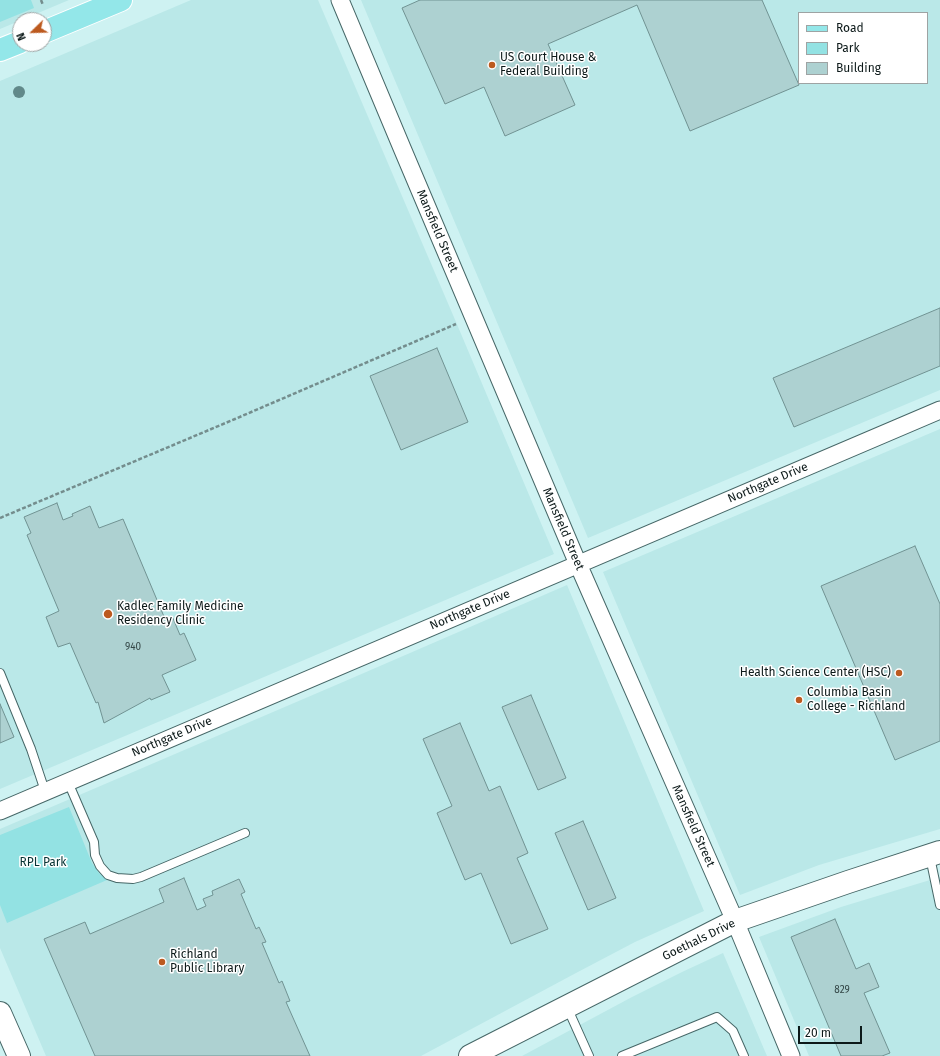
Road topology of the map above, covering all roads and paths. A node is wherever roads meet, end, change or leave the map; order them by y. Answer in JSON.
{"nodes":[{"id":1,"x":41,"y":0,"type":"edge"},
{"id":2,"x":121,"y":0,"type":"edge"},
{"id":3,"x":340,"y":0,"type":"edge"},
{"id":4,"x":43,"y":5,"type":"dead end"},
{"id":5,"x":52,"y":29,"type":"edge"},
{"id":6,"x":12,"y":45,"type":"edge"},
{"id":7,"x":0,"y":50,"type":"edge"},
{"id":8,"x":473,"y":316,"type":"junction"},
{"id":9,"x":940,"y":410,"type":"edge"},
{"id":10,"x":0,"y":518,"type":"edge"},
{"id":11,"x":578,"y":564,"type":"junction"},
{"id":12,"x":0,"y":673,"type":"edge"},
{"id":13,"x":68,"y":782,"type":"junction"},
{"id":14,"x":45,"y":791,"type":"junction"},
{"id":15,"x":0,"y":811,"type":"edge"},
{"id":16,"x":245,"y":833,"type":"dead end"},
{"id":17,"x":935,"y":854,"type":"edge"},
{"id":18,"x":940,"y":905,"type":"edge"},
{"id":19,"x":735,"y":921,"type":"junction"},
{"id":20,"x":567,"y":1006,"type":"junction"},
{"id":21,"x":1,"y":1020,"type":"edge"},
{"id":22,"x":19,"y":1056,"type":"edge"},
{"id":23,"x":470,"y":1056,"type":"edge"},
{"id":24,"x":589,"y":1056,"type":"edge"},
{"id":25,"x":622,"y":1056,"type":"edge"},
{"id":26,"x":744,"y":1056,"type":"edge"},
{"id":27,"x":791,"y":1056,"type":"edge"}],
"edges":[{"from":1,"to":4,"type":"path"},
{"from":2,"to":5,"type":"main road"},
{"from":3,"to":8,"type":"street","name":"Mansfield Street"},
{"from":6,"to":7,"type":"main road"},
{"from":8,"to":10,"type":"path"},
{"from":8,"to":11,"type":"street","name":"Mansfield Street"},
{"from":9,"to":11,"type":"street","name":"Northgate Drive"},
{"from":11,"to":13,"type":"street","name":"Northgate Drive"},
{"from":11,"to":19,"type":"street","name":"Mansfield Street"},
{"from":12,"to":14,"type":"lane"},
{"from":13,"to":14,"type":"street","name":"Northgate Drive"},
{"from":13,"to":16,"type":"lane"},
{"from":14,"to":15,"type":"street","name":"Northgate Drive"},
{"from":17,"to":18,"type":"lane"},
{"from":17,"to":19,"type":"street","name":"Goethals Drive"},
{"from":19,"to":20,"type":"street","name":"Goethals Drive"},
{"from":19,"to":27,"type":"street","name":"Mansfield Street"},
{"from":20,"to":23,"type":"street","name":"Goethals Drive"},
{"from":20,"to":24,"type":"lane"},
{"from":21,"to":22,"type":"street"},
{"from":25,"to":26,"type":"lane"}]}
